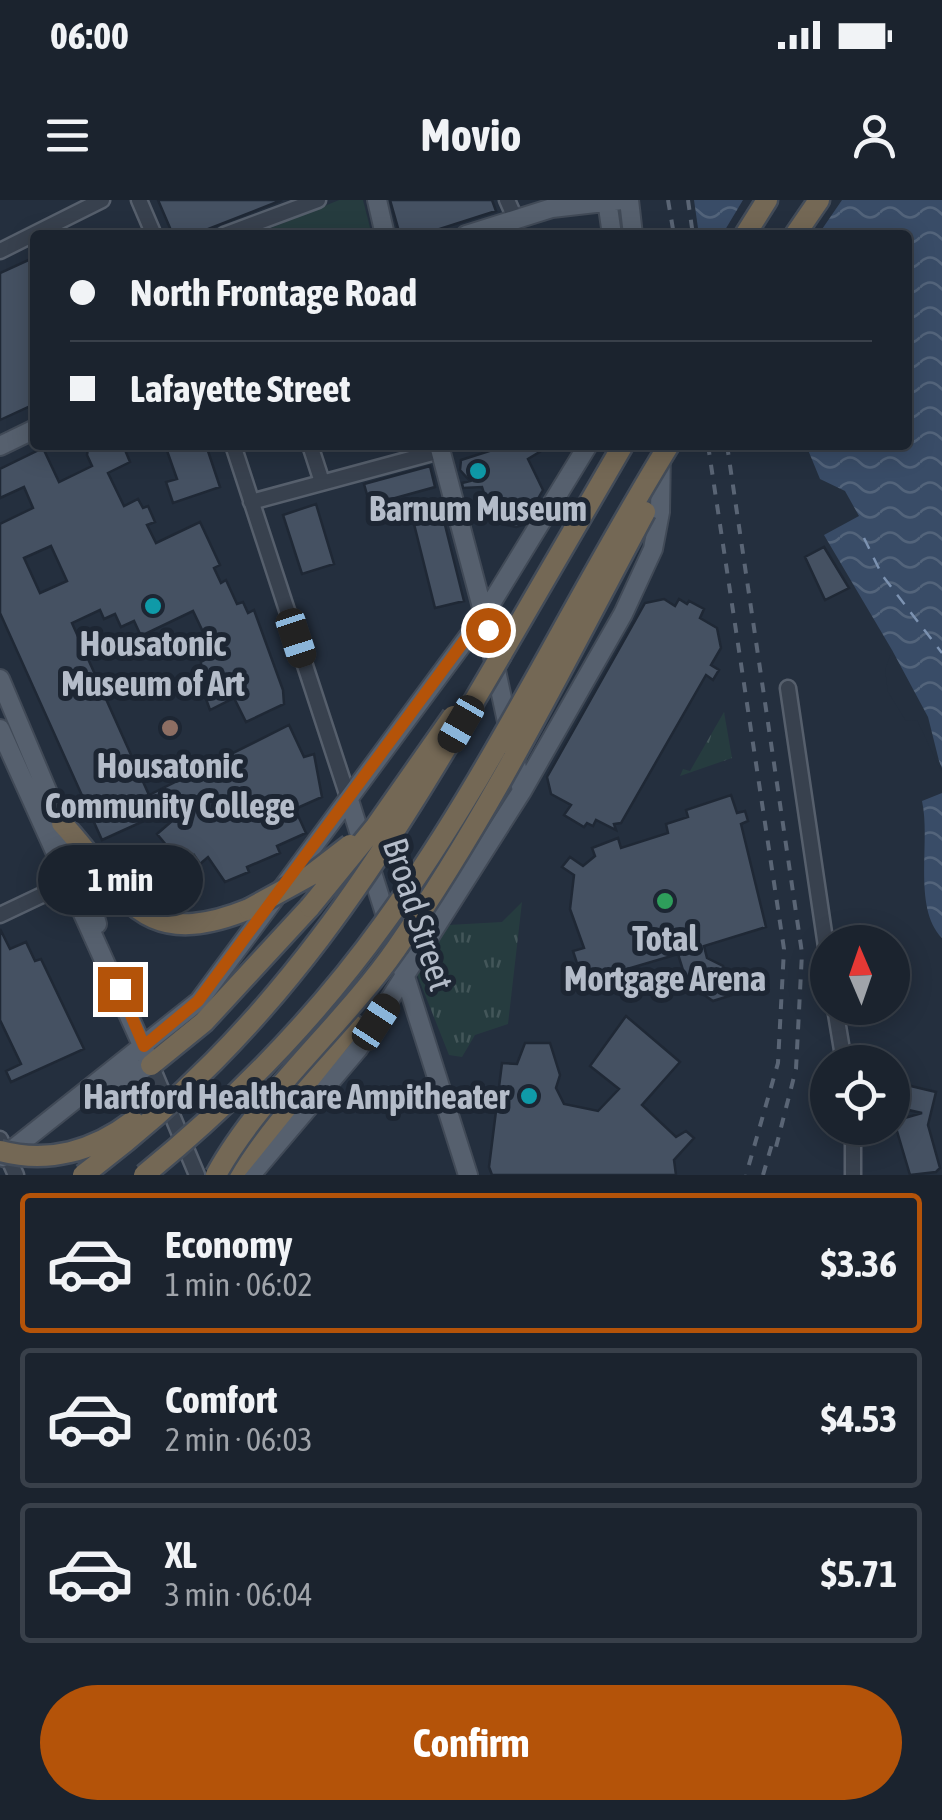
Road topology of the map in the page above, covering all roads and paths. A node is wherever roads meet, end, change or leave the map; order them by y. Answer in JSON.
{"nodes":[{"id":1,"x":102,"y":200,"type":"edge"},
{"id":2,"x":139,"y":200,"type":"edge"},
{"id":3,"x":318,"y":200,"type":"edge"},
{"id":4,"x":377,"y":200,"type":"edge"},
{"id":5,"x":508,"y":200,"type":"edge"},
{"id":6,"x":767,"y":200,"type":"edge"},
{"id":7,"x":819,"y":200,"type":"edge"},
{"id":8,"x":617,"y":201,"type":"edge"},
{"id":9,"x":515,"y":218,"type":"junction"},
{"id":10,"x":42,"y":230,"type":"edge"},
{"id":11,"x":152,"y":230,"type":"edge"},
{"id":12,"x":237,"y":230,"type":"edge"},
{"id":13,"x":385,"y":230,"type":"edge"},
{"id":14,"x":480,"y":230,"type":"edge"},
{"id":15,"x":613,"y":230,"type":"edge"},
{"id":16,"x":632,"y":230,"type":"edge"},
{"id":17,"x":748,"y":230,"type":"edge"},
{"id":18,"x":798,"y":230,"type":"edge"},
{"id":19,"x":30,"y":236,"type":"edge"},
{"id":20,"x":0,"y":251,"type":"edge"},
{"id":21,"x":30,"y":431,"type":"edge"},
{"id":22,"x":0,"y":446,"type":"edge"},
{"id":23,"x":235,"y":450,"type":"edge"},
{"id":24,"x":312,"y":450,"type":"edge"},
{"id":25,"x":433,"y":450,"type":"edge"},
{"id":26,"x":441,"y":450,"type":"edge"},
{"id":27,"x":585,"y":450,"type":"edge"},
{"id":28,"x":620,"y":450,"type":"edge"},
{"id":29,"x":661,"y":450,"type":"edge"},
{"id":30,"x":666,"y":450,"type":"edge"},
{"id":31,"x":677,"y":450,"type":"edge"},
{"id":32,"x":322,"y":482,"type":"junction"},
{"id":33,"x":251,"y":502,"type":"junction"},
{"id":34,"x":484,"y":614,"type":"junction"},
{"id":35,"x":501,"y":655,"type":"junction"},
{"id":36,"x":0,"y":678,"type":"edge"},
{"id":37,"x":788,"y":688,"type":"dead end"},
{"id":38,"x":0,"y":729,"type":"edge"},
{"id":39,"x":41,"y":772,"type":"junction"},
{"id":40,"x":23,"y":782,"type":"junction"},
{"id":41,"x":406,"y":785,"type":"junction"},
{"id":42,"x":522,"y":790,"type":"junction"},
{"id":43,"x":349,"y":800,"type":"junction"},
{"id":44,"x":62,"y":823,"type":"junction"},
{"id":45,"x":75,"y":879,"type":"junction"},
{"id":46,"x":428,"y":901,"type":"junction"},
{"id":47,"x":0,"y":915,"type":"edge"},
{"id":48,"x":823,"y":925,"type":"edge"},
{"id":49,"x":405,"y":976,"type":"junction"},
{"id":50,"x":281,"y":990,"type":"junction"},
{"id":51,"x":148,"y":1056,"type":"junction"},
{"id":52,"x":853,"y":1145,"type":"edge"},
{"id":53,"x":2,"y":1151,"type":"edge"},
{"id":54,"x":16,"y":1175,"type":"edge"},
{"id":55,"x":83,"y":1175,"type":"edge"},
{"id":56,"x":144,"y":1175,"type":"edge"},
{"id":57,"x":197,"y":1175,"type":"edge"},
{"id":58,"x":216,"y":1175,"type":"edge"},
{"id":59,"x":232,"y":1175,"type":"edge"},
{"id":60,"x":252,"y":1175,"type":"edge"},
{"id":61,"x":468,"y":1175,"type":"edge"},
{"id":62,"x":854,"y":1175,"type":"edge"}],
"edges":[{"from":1,"to":10,"type":"street"},
{"from":2,"to":11,"type":"street"},
{"from":3,"to":12,"type":"street"},
{"from":4,"to":13,"type":"main road"},
{"from":5,"to":9,"type":"street"},
{"from":6,"to":17,"type":"highway"},
{"from":7,"to":18,"type":"highway"},
{"from":8,"to":9,"type":"main road"},
{"from":8,"to":15,"type":"main road"},
{"from":8,"to":16,"type":"main road"},
{"from":9,"to":14,"type":"main road"},
{"from":19,"to":20,"type":"street"},
{"from":21,"to":22,"type":"main road"},
{"from":23,"to":33,"type":"street","name":"Broad Street"},
{"from":24,"to":32,"type":"street"},
{"from":25,"to":32,"type":"street"},
{"from":26,"to":34,"type":"main road"},
{"from":27,"to":34,"type":"main road"},
{"from":28,"to":35,"type":"highway"},
{"from":29,"to":42,"type":"main road"},
{"from":30,"to":56,"type":"highway","bridge":true},
{"from":31,"to":46,"type":"highway","bridge":true},
{"from":32,"to":33,"type":"street"},
{"from":33,"to":43,"type":"street","name":"Broad Street"},
{"from":34,"to":42,"type":"main road"},
{"from":34,"to":43,"type":"main road"},
{"from":35,"to":41,"type":"highway","bridge":true},
{"from":35,"to":50,"type":"highway","bridge":true},
{"from":36,"to":39,"type":"main road"},
{"from":37,"to":48,"type":"street"},
{"from":38,"to":40,"type":"main road"},
{"from":39,"to":40,"type":"main road"},
{"from":39,"to":44,"type":"main road"},
{"from":40,"to":45,"type":"main road"},
{"from":41,"to":44,"type":"highway","bridge":true},
{"from":41,"to":51,"type":"highway","bridge":true},
{"from":42,"to":49,"type":"main road"},
{"from":43,"to":49,"type":"main road","name":"Broad Street"},
{"from":43,"to":51,"type":"main road"},
{"from":44,"to":45,"type":"main road"},
{"from":45,"to":47,"type":"street"},
{"from":45,"to":51,"type":"main road"},
{"from":46,"to":58,"type":"highway","bridge":true},
{"from":46,"to":59,"type":"highway","bridge":true},
{"from":49,"to":60,"type":"main road"},
{"from":49,"to":61,"type":"main road","name":"Broad Street"},
{"from":50,"to":53,"type":"highway","bridge":true},
{"from":50,"to":55,"type":"highway","bridge":true},
{"from":51,"to":53,"type":"main road"},
{"from":51,"to":57,"type":"street"},
{"from":52,"to":62,"type":"street"},
{"from":53,"to":54,"type":"street"}]}
